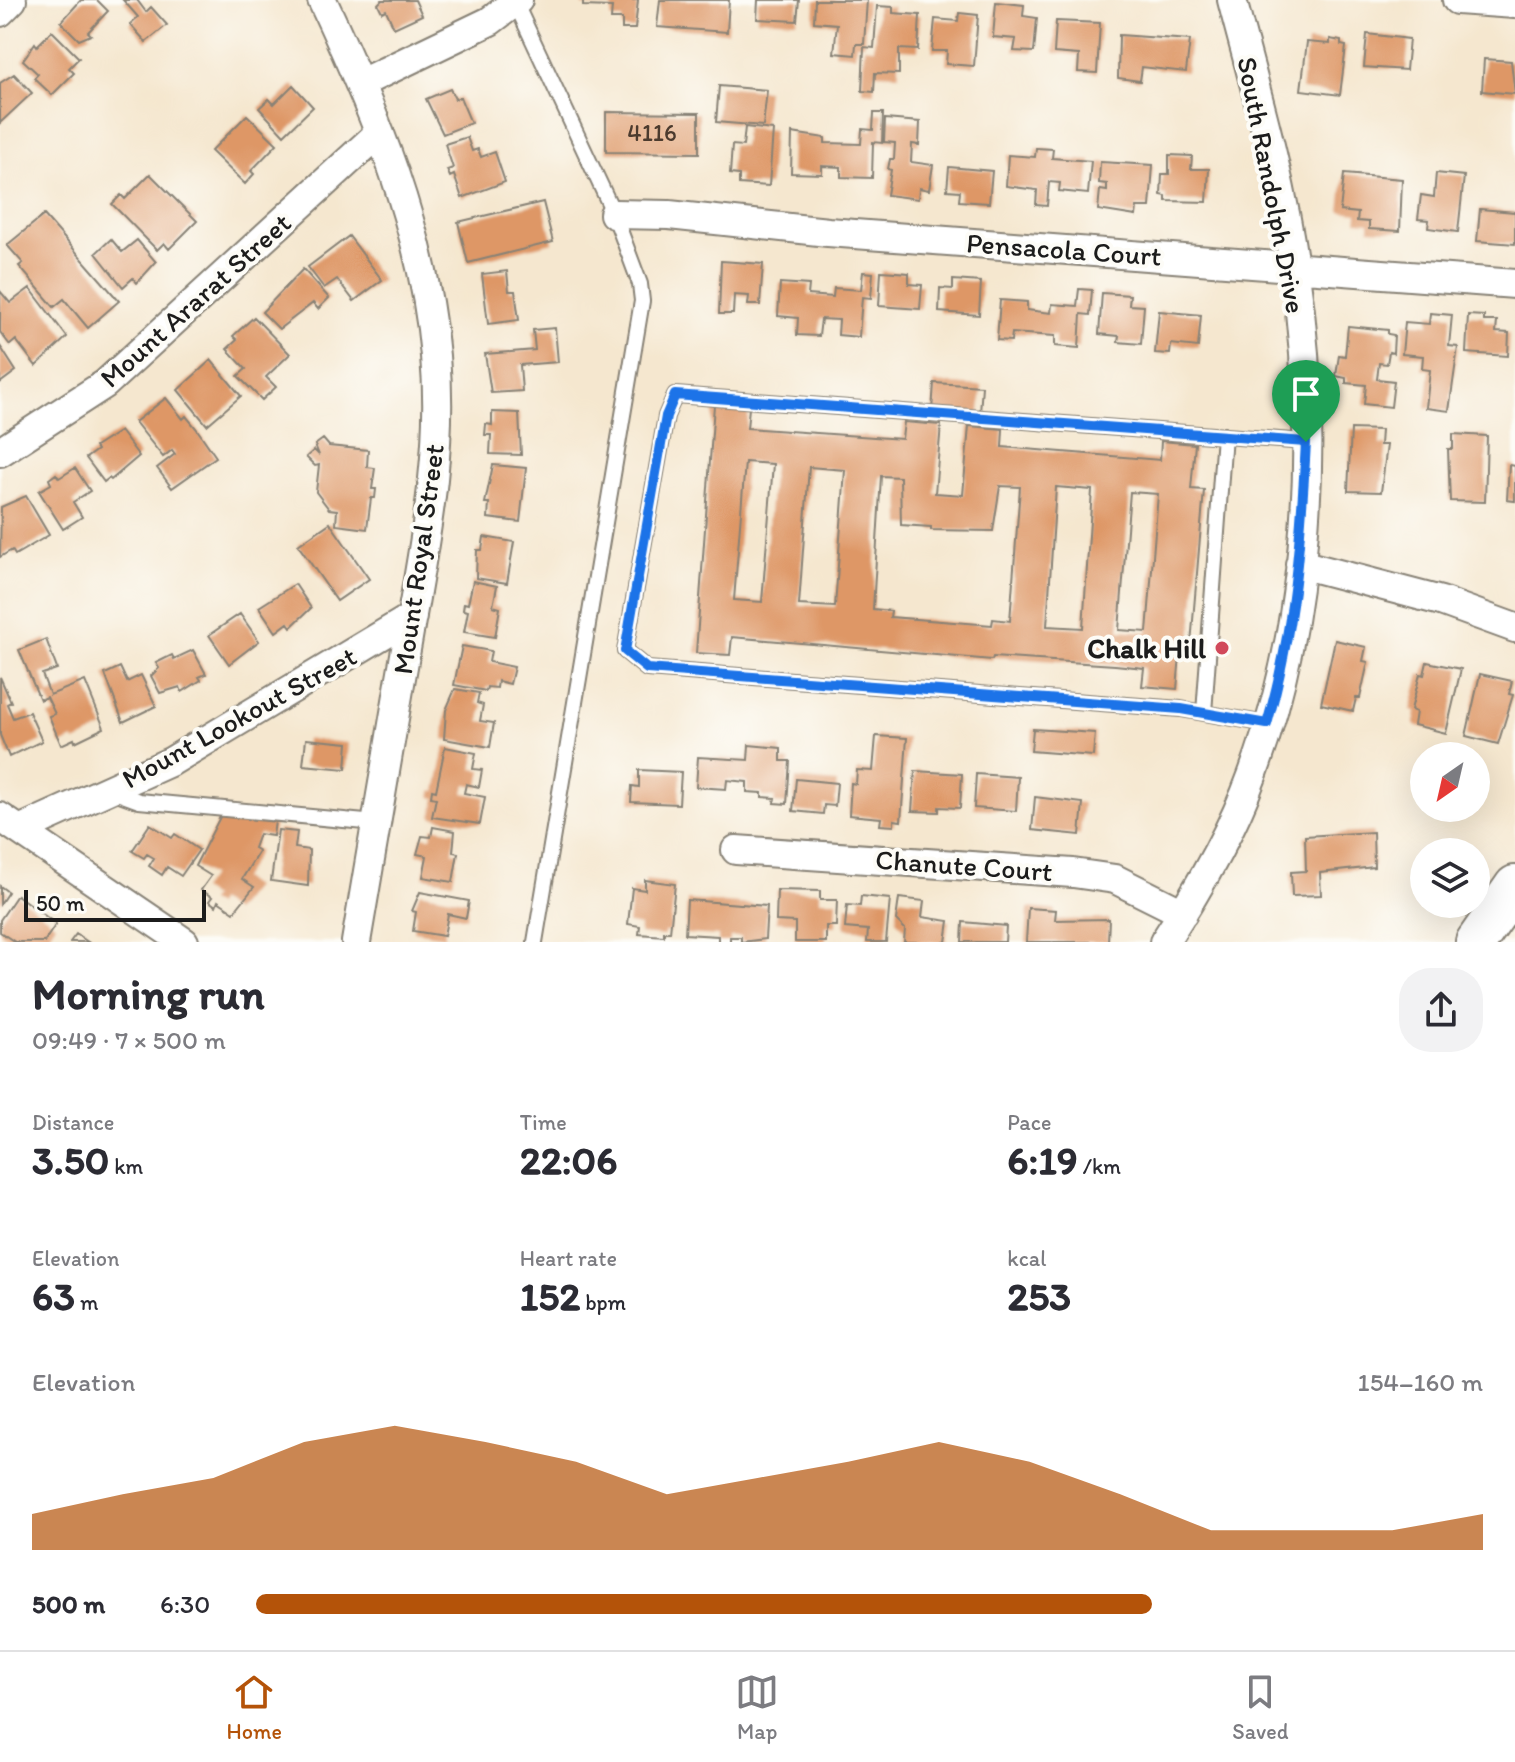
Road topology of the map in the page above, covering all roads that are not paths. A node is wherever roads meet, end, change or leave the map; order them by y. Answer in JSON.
{"nodes":[{"id":1,"x":12,"y":0,"type":"edge"},
{"id":2,"x":322,"y":0,"type":"edge"},
{"id":3,"x":1232,"y":0,"type":"edge"},
{"id":4,"x":1457,"y":0,"type":"edge"},
{"id":5,"x":516,"y":1,"type":"edge"},
{"id":6,"x":1515,"y":4,"type":"edge"},
{"id":7,"x":0,"y":12,"type":"edge"},
{"id":8,"x":361,"y":83,"type":"junction"},
{"id":9,"x":379,"y":133,"type":"junction"},
{"id":10,"x":614,"y":214,"type":"junction"},
{"id":11,"x":1294,"y":266,"type":"junction"},
{"id":12,"x":1515,"y":284,"type":"edge"},
{"id":13,"x":1224,"y":435,"type":"junction"},
{"id":14,"x":1306,"y":442,"type":"junction"},
{"id":15,"x":0,"y":452,"type":"edge"},
{"id":16,"x":1300,"y":564,"type":"junction"},
{"id":17,"x":412,"y":617,"type":"junction"},
{"id":18,"x":1515,"y":628,"type":"edge"},
{"id":19,"x":1204,"y":713,"type":"junction"},
{"id":20,"x":1267,"y":724,"type":"junction"},
{"id":21,"x":109,"y":790,"type":"junction"},
{"id":22,"x":10,"y":823,"type":"edge"},
{"id":23,"x":376,"y":823,"type":"junction"},
{"id":24,"x":736,"y":850,"type":"dead end"},
{"id":25,"x":1515,"y":886,"type":"edge"},
{"id":26,"x":1183,"y":913,"type":"junction"},
{"id":27,"x":184,"y":942,"type":"edge"},
{"id":28,"x":356,"y":942,"type":"edge"},
{"id":29,"x":535,"y":942,"type":"edge"},
{"id":30,"x":1164,"y":942,"type":"edge"},
{"id":31,"x":1476,"y":942,"type":"edge"}],
"edges":[{"from":1,"to":7,"type":"street"},
{"from":2,"to":8,"type":"street","name":"Mount Royal Street"},
{"from":3,"to":11,"type":"street","name":"South Randolph Drive"},
{"from":4,"to":6,"type":"street"},
{"from":5,"to":8,"type":"street"},
{"from":5,"to":10,"type":"lane"},
{"from":8,"to":9,"type":"street","name":"Mount Royal Street"},
{"from":9,"to":15,"type":"street","name":"Mount Ararat Street"},
{"from":9,"to":17,"type":"street","name":"Mount Royal Street"},
{"from":10,"to":11,"type":"street","name":"Pensacola Court"},
{"from":10,"to":29,"type":"lane"},
{"from":11,"to":12,"type":"street","name":"Pensacola Court"},
{"from":11,"to":14,"type":"street","name":"South Randolph Drive"},
{"from":13,"to":14,"type":"lane"},
{"from":13,"to":19,"type":"lane"},
{"from":13,"to":19,"type":"lane"},
{"from":14,"to":16,"type":"street","name":"South Randolph Drive"},
{"from":16,"to":18,"type":"street"},
{"from":16,"to":20,"type":"street","name":"South Randolph Drive"},
{"from":17,"to":21,"type":"street","name":"Mount Lookout Street"},
{"from":17,"to":23,"type":"street","name":"Mount Royal Street"},
{"from":19,"to":20,"type":"lane"},
{"from":20,"to":26,"type":"street","name":"South Randolph Drive"},
{"from":21,"to":22,"type":"street","name":"Mount Lookout Street"},
{"from":21,"to":23,"type":"lane"},
{"from":22,"to":27,"type":"street"},
{"from":23,"to":28,"type":"street","name":"Mount Royal Street"},
{"from":24,"to":26,"type":"street","name":"Chanute Court"},
{"from":25,"to":31,"type":"main road"},
{"from":26,"to":30,"type":"street","name":"South Randolph Drive"}]}
